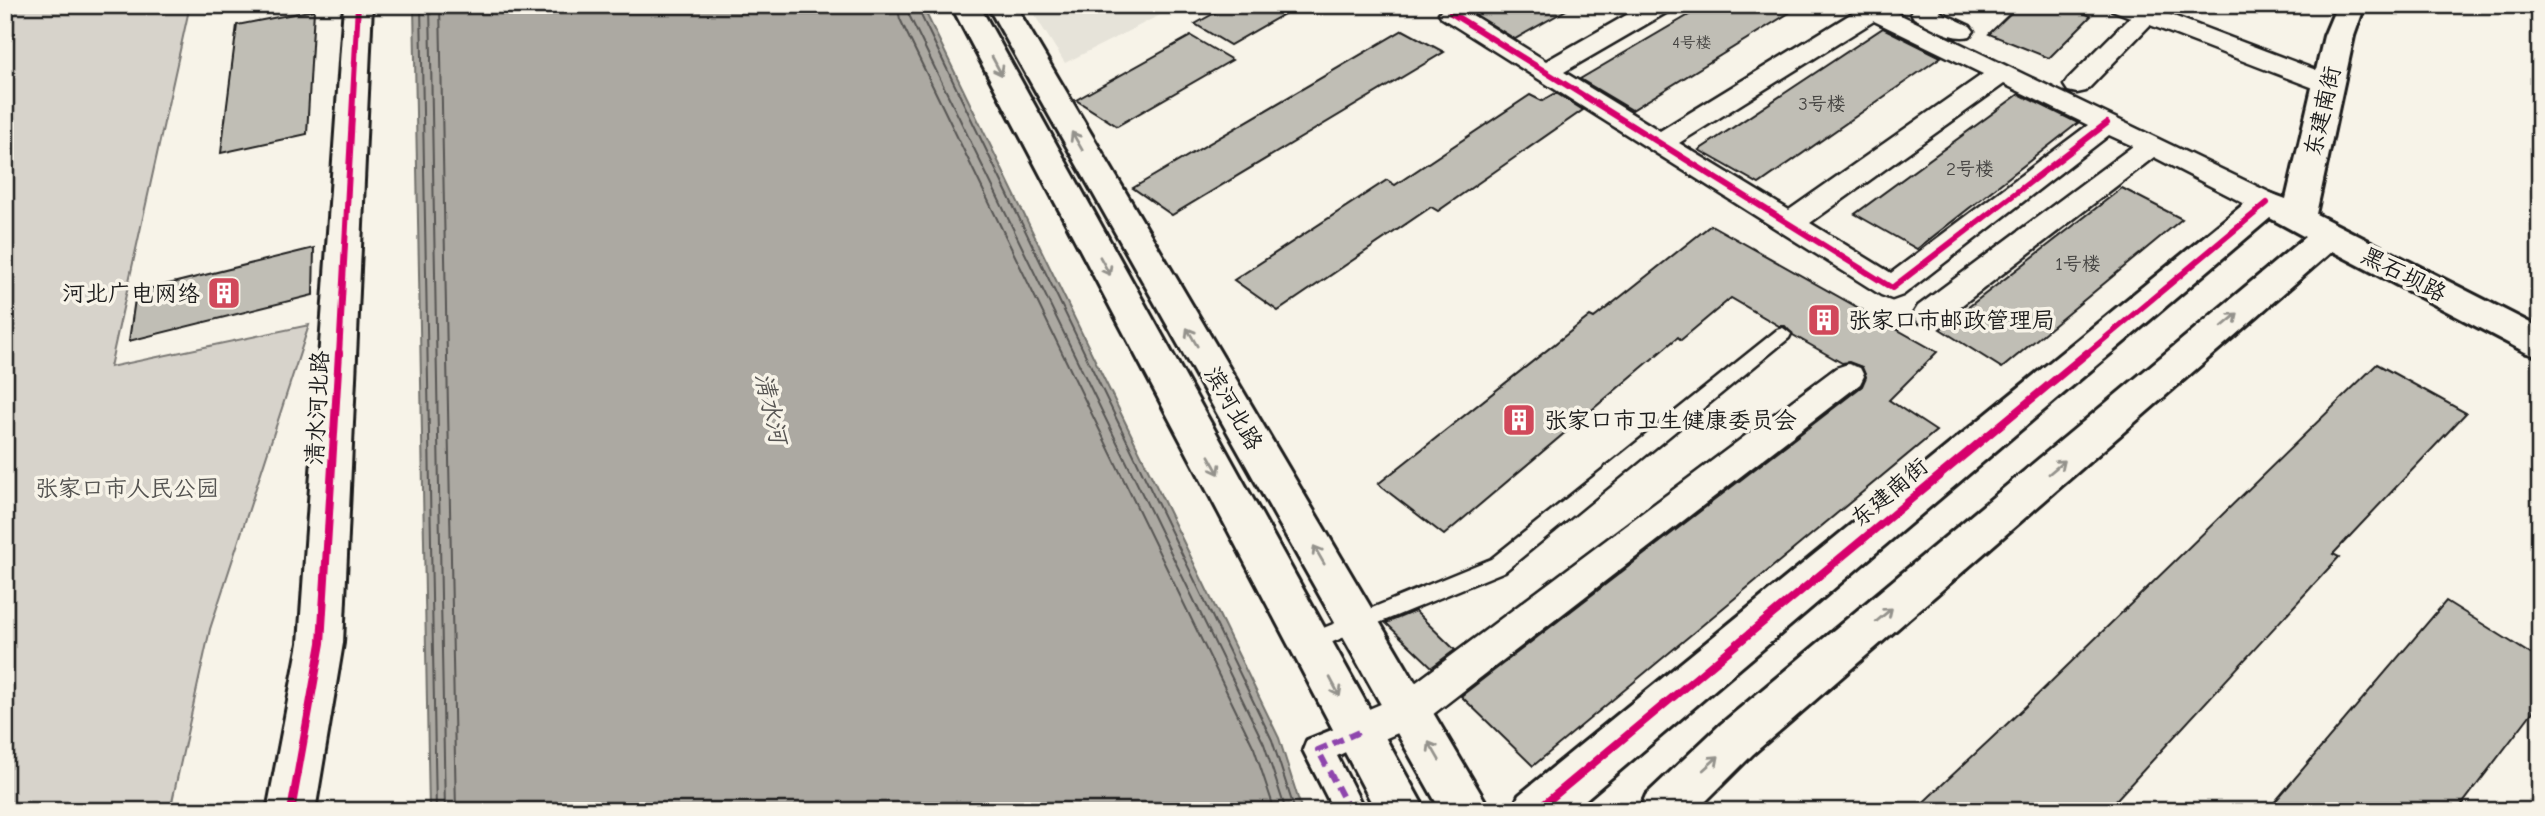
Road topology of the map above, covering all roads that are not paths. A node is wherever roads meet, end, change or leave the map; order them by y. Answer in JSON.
{"nodes":[{"id":1,"x":358,"y":5,"type":"edge"},
{"id":2,"x":965,"y":5,"type":"edge"},
{"id":3,"x":1001,"y":5,"type":"edge"},
{"id":4,"x":1466,"y":5,"type":"edge"},
{"id":5,"x":1662,"y":5,"type":"edge"},
{"id":6,"x":1933,"y":5,"type":"edge"},
{"id":7,"x":2121,"y":5,"type":"edge"},
{"id":8,"x":2351,"y":5,"type":"edge"},
{"id":9,"x":1867,"y":8,"type":"edge"},
{"id":10,"x":2155,"y":8,"type":"edge"},
{"id":11,"x":1545,"y":72,"type":"junction"},
{"id":12,"x":2002,"y":73,"type":"junction"},
{"id":13,"x":2330,"y":76,"type":"junction"},
{"id":14,"x":2077,"y":85,"type":"junction"},
{"id":15,"x":2107,"y":123,"type":"junction"},
{"id":16,"x":2183,"y":134,"type":"dead end"},
{"id":17,"x":1659,"y":143,"type":"junction"},
{"id":18,"x":2152,"y":145,"type":"junction"},
{"id":19,"x":2298,"y":219,"type":"junction"},
{"id":20,"x":1789,"y":224,"type":"junction"},
{"id":21,"x":1929,"y":314,"type":"dead end"},
{"id":22,"x":1783,"y":334,"type":"dead end"},
{"id":23,"x":2540,"y":344,"type":"edge"},
{"id":24,"x":1848,"y":376,"type":"dead end"},
{"id":25,"x":1359,"y":623,"type":"junction"},
{"id":26,"x":1311,"y":642,"type":"junction"},
{"id":27,"x":1409,"y":709,"type":"junction"},
{"id":28,"x":1359,"y":732,"type":"junction"},
{"id":29,"x":290,"y":811,"type":"edge"},
{"id":30,"x":1350,"y":811,"type":"edge"},
{"id":31,"x":1402,"y":811,"type":"edge"},
{"id":32,"x":1467,"y":811,"type":"edge"},
{"id":33,"x":1536,"y":811,"type":"edge"},
{"id":34,"x":1662,"y":811,"type":"edge"}],
"edges":[{"from":1,"to":29,"type":"street","name":"清水河北路"},
{"from":2,"to":26,"type":"street","name":"滨河北路","one_way":true},
{"from":25,"to":3,"type":"street","name":"滨河北路","one_way":true},
{"from":4,"to":11,"type":"street"},
{"from":5,"to":11,"type":"street"},
{"from":6,"to":14,"type":"street"},
{"from":7,"to":10,"type":"street"},
{"from":8,"to":13,"type":"street","name":"东建南街"},
{"from":9,"to":12,"type":"street"},
{"from":9,"to":17,"type":"street"},
{"from":10,"to":13,"type":"street"},
{"from":10,"to":14,"type":"street"},
{"from":11,"to":17,"type":"street"},
{"from":12,"to":15,"type":"street"},
{"from":12,"to":20,"type":"street"},
{"from":13,"to":19,"type":"street","name":"东建南街"},
{"from":14,"to":16,"type":"street"},
{"from":15,"to":18,"type":"street"},
{"from":15,"to":20,"type":"street"},
{"from":17,"to":20,"type":"street"},
{"from":18,"to":19,"type":"street"},
{"from":18,"to":21,"type":"street"},
{"from":19,"to":23,"type":"street","name":"黑石坝路"},
{"from":19,"to":33,"type":"street","name":"东建南街"},
{"from":34,"to":19,"type":"street","one_way":true},
{"from":22,"to":25,"type":"lane"},
{"from":24,"to":27,"type":"street"},
{"from":25,"to":26,"type":"lane"},
{"from":25,"to":27,"type":"street","name":"滨河北路"},
{"from":26,"to":28,"type":"street","name":"滨河北路","one_way":true},
{"from":27,"to":28,"type":"street"},
{"from":32,"to":27,"type":"street","name":"滨河北路","one_way":true},
{"from":28,"to":30,"type":"street"},
{"from":28,"to":31,"type":"street","name":"滨河北路"}]}
